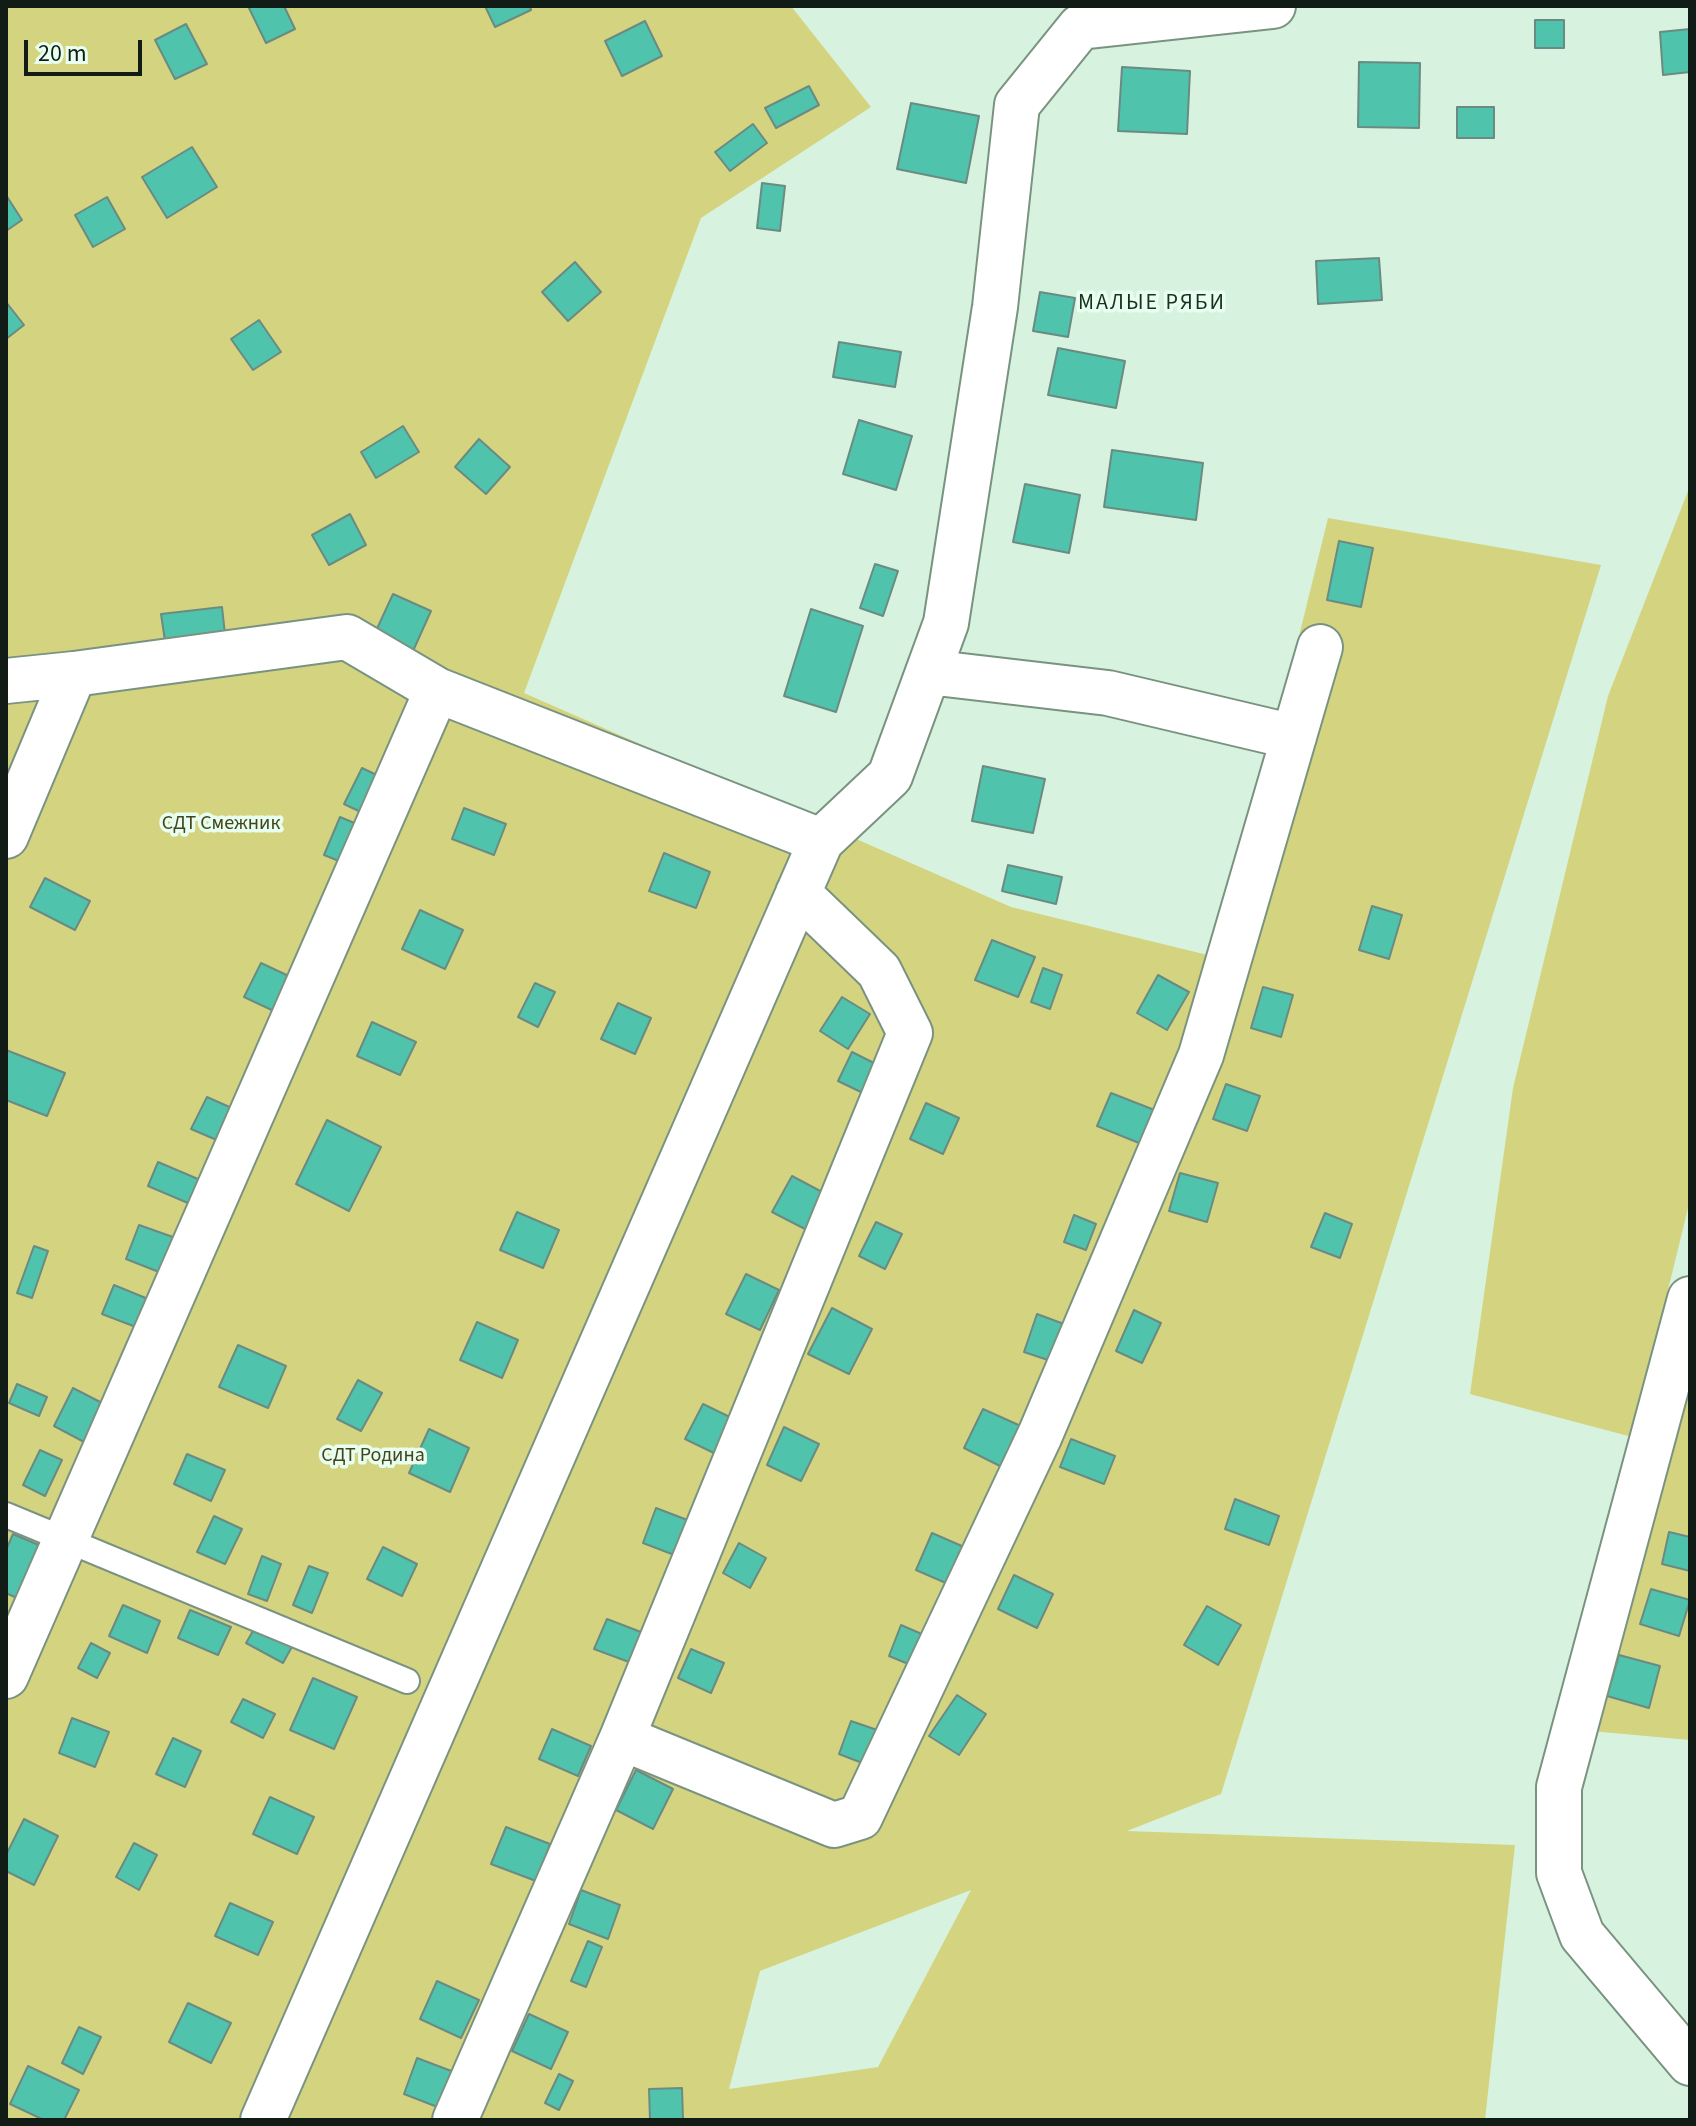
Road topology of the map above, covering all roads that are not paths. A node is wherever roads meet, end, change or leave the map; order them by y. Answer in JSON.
{"nodes":[{"id":1,"x":1273,"y":6,"type":"edge"},
{"id":2,"x":1320,"y":647,"type":"dead end"},
{"id":3,"x":928,"y":672,"type":"junction"},
{"id":4,"x":74,"y":674,"type":"junction"},
{"id":5,"x":6,"y":681,"type":"edge"},
{"id":6,"x":437,"y":690,"type":"junction"},
{"id":7,"x":1294,"y":737,"type":"junction"},
{"id":8,"x":6,"y":836,"type":"edge"},
{"id":9,"x":821,"y":841,"type":"junction"},
{"id":10,"x":798,"y":893,"type":"junction"},
{"id":11,"x":1690,"y":1299,"type":"edge"},
{"id":12,"x":6,"y":1515,"type":"edge"},
{"id":13,"x":66,"y":1539,"type":"junction"},
{"id":14,"x":6,"y":1676,"type":"edge"},
{"id":15,"x":407,"y":1681,"type":"dead end"},
{"id":16,"x":622,"y":1738,"type":"junction"},
{"id":17,"x":1690,"y":2063,"type":"edge"},
{"id":18,"x":263,"y":2120,"type":"edge"},
{"id":19,"x":455,"y":2120,"type":"edge"}],
"edges":[{"from":1,"to":3,"type":"street"},
{"from":2,"to":7,"type":"street"},
{"from":3,"to":7,"type":"street"},
{"from":3,"to":9,"type":"street"},
{"from":4,"to":5,"type":"street"},
{"from":4,"to":6,"type":"street"},
{"from":4,"to":8,"type":"street"},
{"from":6,"to":9,"type":"street"},
{"from":6,"to":13,"type":"street"},
{"from":7,"to":16,"type":"street"},
{"from":9,"to":10,"type":"street"},
{"from":10,"to":16,"type":"street"},
{"from":10,"to":18,"type":"street"},
{"from":11,"to":17,"type":"street"},
{"from":12,"to":13,"type":"lane"},
{"from":13,"to":14,"type":"street"},
{"from":13,"to":15,"type":"lane"},
{"from":16,"to":19,"type":"street"}]}
